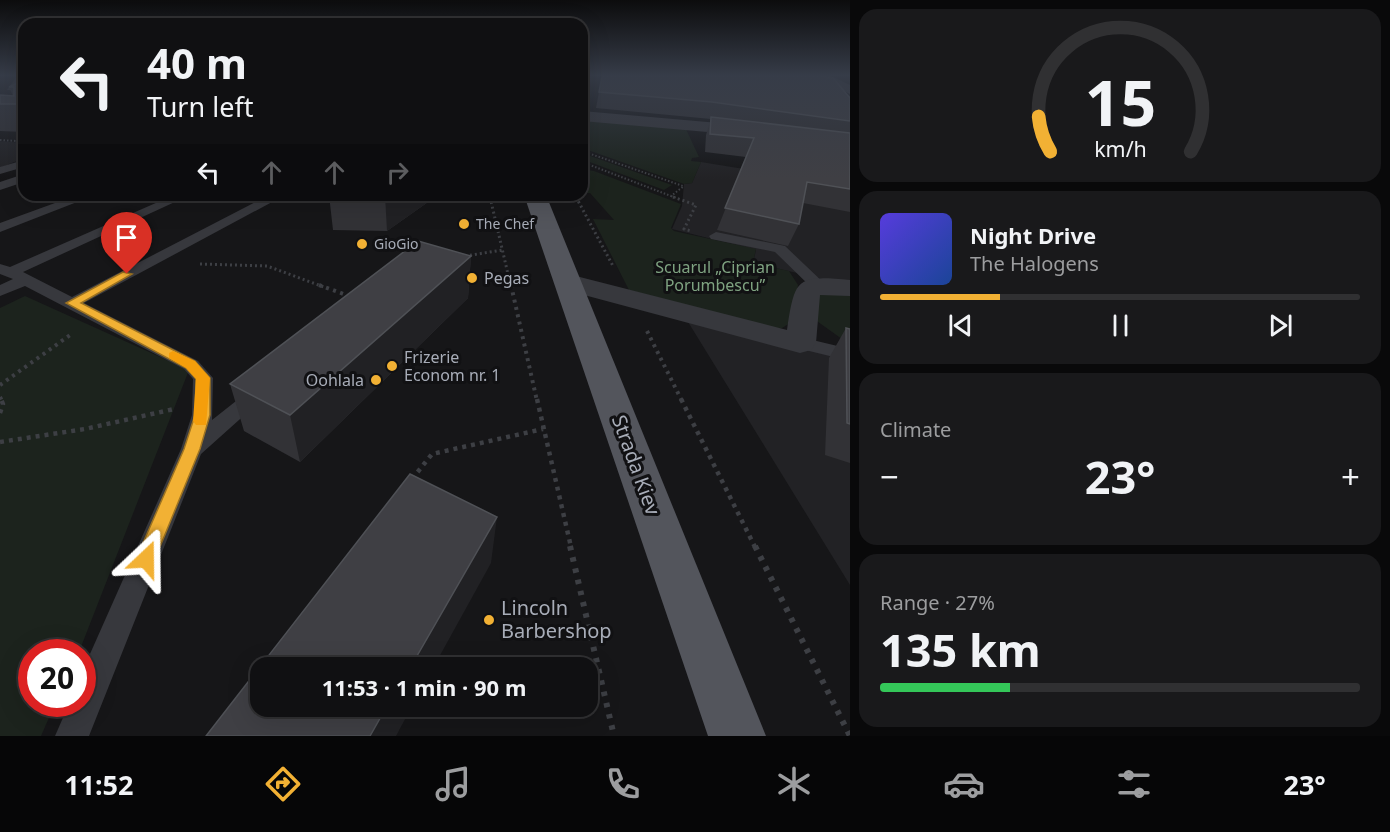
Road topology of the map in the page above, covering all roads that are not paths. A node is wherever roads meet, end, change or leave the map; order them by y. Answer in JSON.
{"nodes":[{"id":1,"x":588,"y":117,"type":"edge"},
{"id":2,"x":770,"y":133,"type":"edge"},
{"id":3,"x":18,"y":165,"type":"edge"},
{"id":4,"x":0,"y":171,"type":"edge"},
{"id":5,"x":18,"y":180,"type":"edge"},
{"id":6,"x":0,"y":186,"type":"edge"},
{"id":7,"x":73,"y":201,"type":"edge"},
{"id":8,"x":171,"y":201,"type":"edge"},
{"id":9,"x":267,"y":201,"type":"edge"},
{"id":10,"x":537,"y":201,"type":"edge"},
{"id":11,"x":0,"y":228,"type":"edge"},
{"id":12,"x":716,"y":236,"type":"road end"},
{"id":13,"x":9,"y":278,"type":"edge"},
{"id":14,"x":568,"y":282,"type":"junction"},
{"id":15,"x":818,"y":285,"type":"junction"},
{"id":16,"x":850,"y":288,"type":"edge"},
{"id":17,"x":72,"y":303,"type":"junction"},
{"id":18,"x":800,"y":343,"type":"junction"},
{"id":19,"x":850,"y":355,"type":"edge"},
{"id":20,"x":272,"y":383,"type":"edge"},
{"id":21,"x":192,"y":449,"type":"junction"},
{"id":22,"x":72,"y":736,"type":"edge"},
{"id":23,"x":737,"y":736,"type":"edge"}],
"edges":[{"from":1,"to":2,"type":"street"},
{"from":3,"to":4,"type":"lane"},
{"from":5,"to":6,"type":"lane"},
{"from":7,"to":11,"type":"lane"},
{"from":8,"to":13,"type":"lane"},
{"from":9,"to":17,"type":"lane"},
{"from":10,"to":14,"type":"main road","name":"Strada Kiev"},
{"from":12,"to":15,"type":"lane"},
{"from":13,"to":17,"type":"lane"},
{"from":14,"to":18,"type":"street"},
{"from":14,"to":23,"type":"main road","name":"Strada Kiev"},
{"from":15,"to":16,"type":"street"},
{"from":15,"to":18,"type":"street"},
{"from":17,"to":21,"type":"lane"},
{"from":18,"to":19,"type":"lane"},
{"from":20,"to":21,"type":"lane"},
{"from":21,"to":22,"type":"lane"}]}
